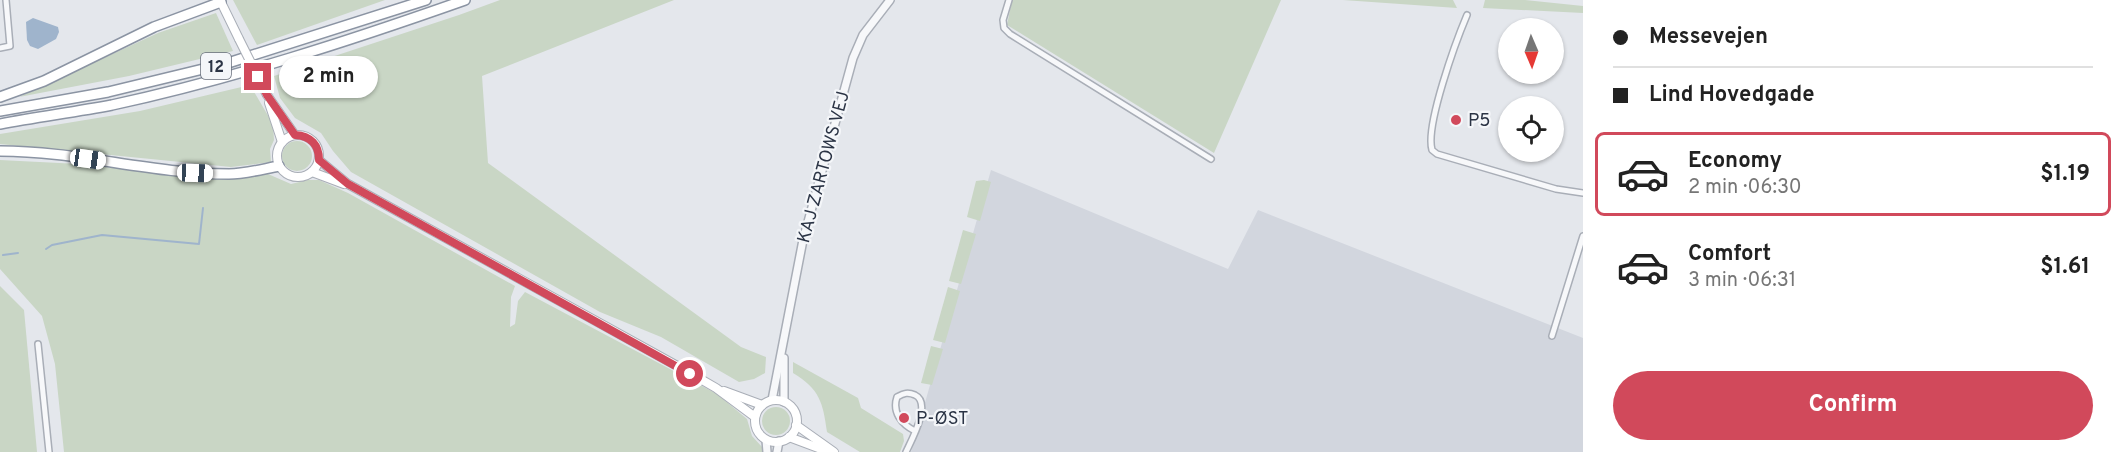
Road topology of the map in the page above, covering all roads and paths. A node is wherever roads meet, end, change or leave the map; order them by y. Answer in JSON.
{"nodes":[{"id":1,"x":6,"y":0,"type":"edge"},
{"id":2,"x":426,"y":0,"type":"edge"},
{"id":3,"x":465,"y":0,"type":"edge"},
{"id":4,"x":890,"y":0,"type":"edge"},
{"id":5,"x":1009,"y":0,"type":"edge"},
{"id":6,"x":220,"y":1,"type":"edge"},
{"id":7,"x":1467,"y":15,"type":"dead end"},
{"id":8,"x":0,"y":48,"type":"edge"},
{"id":9,"x":267,"y":95,"type":"junction"},
{"id":10,"x":0,"y":97,"type":"edge"},
{"id":11,"x":0,"y":111,"type":"edge"},
{"id":12,"x":0,"y":124,"type":"edge"},
{"id":13,"x":835,"y":124,"type":"junction"},
{"id":14,"x":843,"y":126,"type":"dead end"},
{"id":15,"x":295,"y":135,"type":"junction"},
{"id":16,"x":282,"y":141,"type":"junction"},
{"id":17,"x":0,"y":151,"type":"edge"},
{"id":18,"x":1211,"y":159,"type":"dead end"},
{"id":19,"x":319,"y":160,"type":"junction"},
{"id":20,"x":279,"y":166,"type":"junction"},
{"id":21,"x":312,"y":172,"type":"junction"},
{"id":22,"x":348,"y":184,"type":"junction"},
{"id":23,"x":1583,"y":193,"type":"edge"},
{"id":24,"x":1583,"y":236,"type":"edge"},
{"id":25,"x":1552,"y":336,"type":"dead end"},
{"id":26,"x":38,"y":344,"type":"dead end"},
{"id":27,"x":784,"y":344,"type":"junction"},
{"id":28,"x":716,"y":388,"type":"junction"},
{"id":29,"x":772,"y":400,"type":"junction"},
{"id":30,"x":784,"y":402,"type":"junction"},
{"id":31,"x":762,"y":405,"type":"junction"},
{"id":32,"x":755,"y":417,"type":"junction"},
{"id":33,"x":796,"y":425,"type":"junction"},
{"id":34,"x":915,"y":431,"type":"junction"},
{"id":35,"x":789,"y":436,"type":"junction"},
{"id":36,"x":766,"y":440,"type":"junction"},
{"id":37,"x":779,"y":441,"type":"junction"},
{"id":38,"x":49,"y":452,"type":"edge"},
{"id":39,"x":766,"y":452,"type":"edge"},
{"id":40,"x":777,"y":452,"type":"edge"},
{"id":41,"x":832,"y":452,"type":"edge"},
{"id":42,"x":906,"y":452,"type":"edge"}],
"edges":[{"from":1,"to":8,"type":"street"},
{"from":2,"to":11,"type":"highway","number":"12"},
{"from":3,"to":12,"type":"highway","number":"12"},
{"from":4,"to":13,"type":"street","name":"KAJ ZARTOWS VEJ"},
{"from":5,"to":18,"type":"street"},
{"from":6,"to":9,"type":"main road","bridge":true},
{"from":6,"to":10,"type":"highway"},
{"from":7,"to":23,"type":"street"},
{"from":9,"to":15,"type":"main road"},
{"from":9,"to":16,"type":"main road"},
{"from":13,"to":14,"type":"street"},
{"from":13,"to":27,"type":"street","name":"KAJ ZARTOWS VEJ"},
{"from":15,"to":16,"type":"main road"},
{"from":15,"to":19,"type":"main road"},
{"from":16,"to":20,"type":"main road"},
{"from":17,"to":20,"type":"highway"},
{"from":19,"to":21,"type":"main road"},
{"from":19,"to":22,"type":"main road"},
{"from":20,"to":21,"type":"main road"},
{"from":21,"to":22,"type":"main road"},
{"from":22,"to":28,"type":"main road"},
{"from":24,"to":25,"type":"street"},
{"from":26,"to":38,"type":"street"},
{"from":27,"to":29,"type":"street","name":"KAJ ZARTOWS VEJ"},
{"from":27,"to":30,"type":"street","name":"KAJ ZARTOWS VEJ"},
{"from":28,"to":31,"type":"main road"},
{"from":28,"to":32,"type":"main road"},
{"from":29,"to":30,"type":"main road"},
{"from":29,"to":31,"type":"main road"},
{"from":30,"to":33,"type":"main road"},
{"from":31,"to":32,"type":"main road"},
{"from":32,"to":36,"type":"main road"},
{"from":33,"to":35,"type":"main road"},
{"from":33,"to":41,"type":"main road"},
{"from":34,"to":34,"type":"street"},
{"from":34,"to":42,"type":"street"},
{"from":35,"to":37,"type":"main road"},
{"from":35,"to":41,"type":"main road"},
{"from":36,"to":37,"type":"main road"},
{"from":36,"to":39,"type":"street"},
{"from":37,"to":40,"type":"street"}]}
